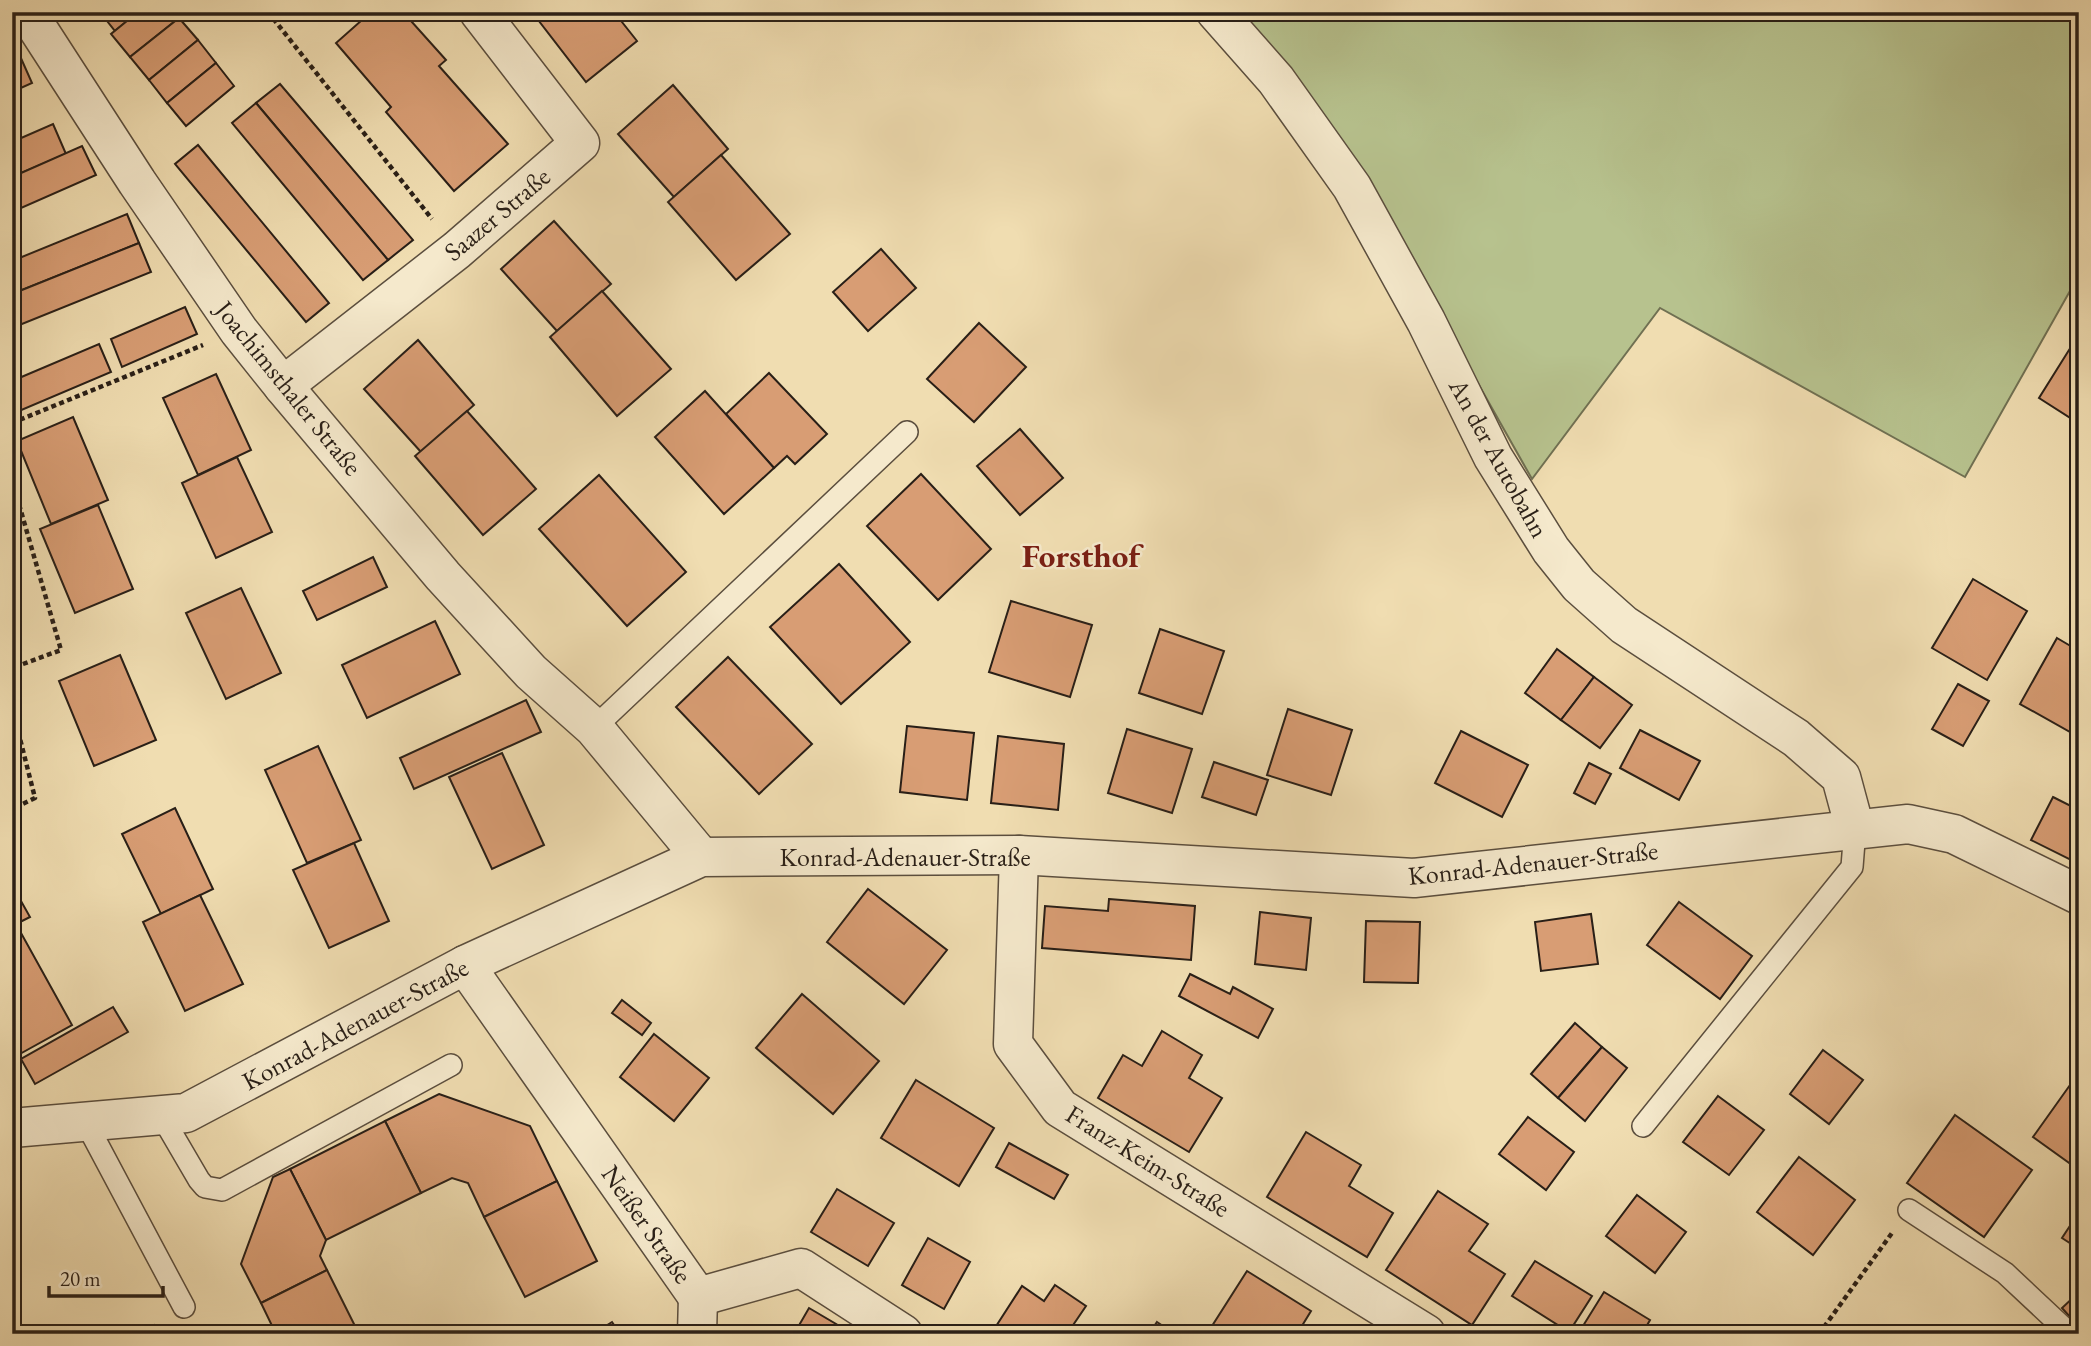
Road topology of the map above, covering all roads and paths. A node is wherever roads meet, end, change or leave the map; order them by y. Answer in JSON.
{"nodes":[{"id":1,"x":27,"y":12,"type":"edge"},
{"id":2,"x":268,"y":12,"type":"edge"},
{"id":3,"x":479,"y":12,"type":"edge"},
{"id":4,"x":1216,"y":12,"type":"edge"},
{"id":5,"x":457,"y":250,"type":"junction"},
{"id":6,"x":239,"y":331,"type":"junction"},
{"id":7,"x":283,"y":386,"type":"junction"},
{"id":8,"x":12,"y":423,"type":"edge"},
{"id":9,"x":907,"y":432,"type":"dead end"},
{"id":10,"x":12,"y":480,"type":"edge"},
{"id":11,"x":12,"y":668,"type":"edge"},
{"id":12,"x":12,"y":708,"type":"edge"},
{"id":13,"x":594,"y":728,"type":"junction"},
{"id":14,"x":12,"y":809,"type":"edge"},
{"id":15,"x":1855,"y":829,"type":"junction"},
{"id":16,"x":1019,"y":855,"type":"junction"},
{"id":17,"x":701,"y":857,"type":"junction"},
{"id":18,"x":2079,"y":895,"type":"edge"},
{"id":19,"x":465,"y":965,"type":"junction"},
{"id":20,"x":451,"y":1065,"type":"dead end"},
{"id":21,"x":161,"y":1115,"type":"junction"},
{"id":22,"x":85,"y":1121,"type":"junction"},
{"id":23,"x":1643,"y":1126,"type":"dead end"},
{"id":24,"x":12,"y":1128,"type":"edge"},
{"id":25,"x":1909,"y":1210,"type":"joint"},
{"id":26,"x":184,"y":1307,"type":"dead end"},
{"id":27,"x":698,"y":1315,"type":"edge"},
{"id":28,"x":903,"y":1334,"type":"edge"},
{"id":29,"x":1426,"y":1334,"type":"edge"},
{"id":30,"x":1819,"y":1334,"type":"edge"},
{"id":31,"x":2070,"y":1334,"type":"edge"}],
"edges":[{"from":1,"to":6,"type":"street","name":"Joachimsthaler Straße"},
{"from":2,"to":5,"type":"path"},
{"from":3,"to":5,"type":"street","name":"Saazer Straße"},
{"from":4,"to":15,"type":"street","name":"An der Autobahn"},
{"from":5,"to":7,"type":"street","name":"Saazer Straße"},
{"from":6,"to":7,"type":"street","name":"Joachimsthaler Straße"},
{"from":6,"to":8,"type":"path"},
{"from":7,"to":13,"type":"street","name":"Joachimsthaler Straße"},
{"from":9,"to":13,"type":"lane"},
{"from":10,"to":11,"type":"path"},
{"from":12,"to":14,"type":"path"},
{"from":13,"to":17,"type":"street","name":"Joachimsthaler Straße"},
{"from":15,"to":16,"type":"street","name":"Konrad-Adenauer-Straße"},
{"from":15,"to":18,"type":"street","name":"Konrad-Adenauer-Straße"},
{"from":15,"to":23,"type":"lane"},
{"from":16,"to":17,"type":"street","name":"Konrad-Adenauer-Straße"},
{"from":16,"to":29,"type":"street","name":"Franz-Keim-Straße"},
{"from":17,"to":19,"type":"street","name":"Konrad-Adenauer-Straße"},
{"from":19,"to":21,"type":"street","name":"Konrad-Adenauer-Straße"},
{"from":19,"to":27,"type":"street","name":"Neißer Straße"},
{"from":20,"to":21,"type":"lane"},
{"from":21,"to":22,"type":"street","name":"Konrad-Adenauer-Straße"},
{"from":22,"to":24,"type":"street","name":"Konrad-Adenauer-Straße"},
{"from":22,"to":26,"type":"lane"},
{"from":25,"to":30,"type":"path"},
{"from":25,"to":31,"type":"lane"},
{"from":27,"to":28,"type":"street","name":"Neißer Straße"}]}
